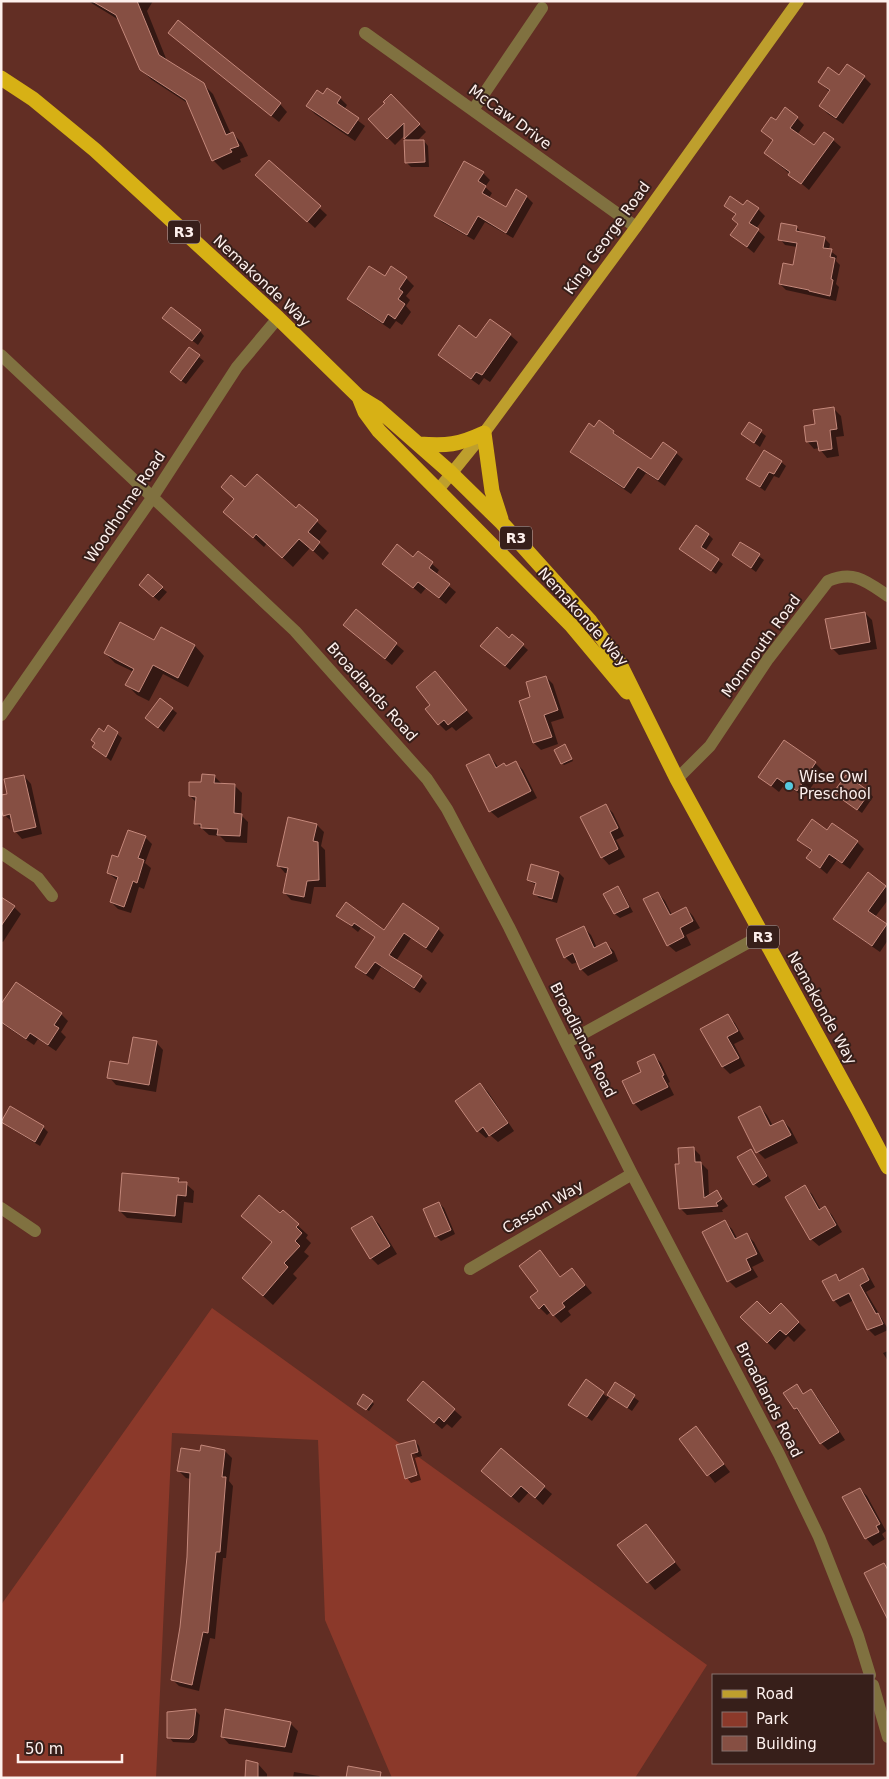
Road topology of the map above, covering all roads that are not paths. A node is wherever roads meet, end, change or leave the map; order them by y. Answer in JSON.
{"nodes":[{"id":1,"x":798,"y":1,"type":"edge"},
{"id":2,"x":542,"y":8,"type":"dead end"},
{"id":3,"x":365,"y":33,"type":"dead end"},
{"id":4,"x":1,"y":78,"type":"edge"},
{"id":5,"x":473,"y":110,"type":"junction"},
{"id":6,"x":636,"y":227,"type":"junction"},
{"id":7,"x":278,"y":318,"type":"junction"},
{"id":8,"x":1,"y":355,"type":"edge"},
{"id":9,"x":359,"y":397,"type":"junction"},
{"id":10,"x":484,"y":433,"type":"junction"},
{"id":11,"x":419,"y":444,"type":"junction"},
{"id":12,"x":451,"y":473,"type":"junction"},
{"id":13,"x":438,"y":490,"type":"junction"},
{"id":14,"x":152,"y":498,"type":"junction"},
{"id":15,"x":502,"y":523,"type":"junction"},
{"id":16,"x":888,"y":596,"type":"edge"},
{"id":17,"x":640,"y":707,"type":"junction"},
{"id":18,"x":2,"y":713,"type":"edge"},
{"id":19,"x":676,"y":779,"type":"junction"},
{"id":20,"x":1,"y":853,"type":"edge"},
{"id":21,"x":52,"y":896,"type":"dead end"},
{"id":22,"x":762,"y":935,"type":"junction"},
{"id":23,"x":566,"y":1043,"type":"junction"},
{"id":24,"x":888,"y":1167,"type":"edge"},
{"id":25,"x":632,"y":1174,"type":"junction"},
{"id":26,"x":1,"y":1208,"type":"edge"},
{"id":27,"x":35,"y":1232,"type":"dead end"},
{"id":28,"x":470,"y":1269,"type":"dead end"},
{"id":29,"x":870,"y":1674,"type":"edge"},
{"id":30,"x":874,"y":1688,"type":"edge"},
{"id":31,"x":888,"y":1737,"type":"edge"}],
"edges":[{"from":1,"to":6,"type":"main road","name":"King George Road"},
{"from":2,"to":5,"type":"street"},
{"from":3,"to":5,"type":"street","name":"McCaw Drive"},
{"from":4,"to":7,"type":"highway","name":"Nemakonde Way","number":"R3"},
{"from":5,"to":6,"type":"street","name":"McCaw Drive"},
{"from":6,"to":10,"type":"main road","name":"King George Road"},
{"from":7,"to":9,"type":"highway","name":"Nemakonde Way","number":"R3"},
{"from":7,"to":14,"type":"street","name":"Woodholme Road"},
{"from":8,"to":14,"type":"street","name":"Broadlands Road"},
{"from":9,"to":11,"type":"highway","name":"Nemakonde Way","number":"R3"},
{"from":9,"to":13,"type":"highway","name":"Nemakonde Way","number":"R3"},
{"from":10,"to":11,"type":"highway"},
{"from":10,"to":12,"type":"main road","name":"King George Road"},
{"from":10,"to":15,"type":"highway"},
{"from":11,"to":12,"type":"highway","name":"Nemakonde Way","number":"R3"},
{"from":12,"to":13,"type":"main road","name":"King George Road"},
{"from":12,"to":15,"type":"highway","name":"Nemakonde Way","number":"R3"},
{"from":13,"to":17,"type":"highway","name":"Nemakonde Way","number":"R3"},
{"from":14,"to":18,"type":"street","name":"Woodholme Road"},
{"from":14,"to":23,"type":"street","name":"Broadlands Road"},
{"from":15,"to":17,"type":"highway","name":"Nemakonde Way","number":"R3"},
{"from":16,"to":19,"type":"street","name":"Monmouth Road"},
{"from":17,"to":19,"type":"highway","name":"Nemakonde Way","number":"R3"},
{"from":19,"to":22,"type":"highway","name":"Nemakonde Way","number":"R3"},
{"from":20,"to":21,"type":"street"},
{"from":22,"to":23,"type":"street"},
{"from":22,"to":24,"type":"highway","name":"Nemakonde Way","number":"R3"},
{"from":23,"to":25,"type":"street","name":"Broadlands Road"},
{"from":25,"to":28,"type":"street","name":"Casson Way"},
{"from":25,"to":29,"type":"street","name":"Broadlands Road"},
{"from":26,"to":27,"type":"street"},
{"from":30,"to":31,"type":"street"}]}
